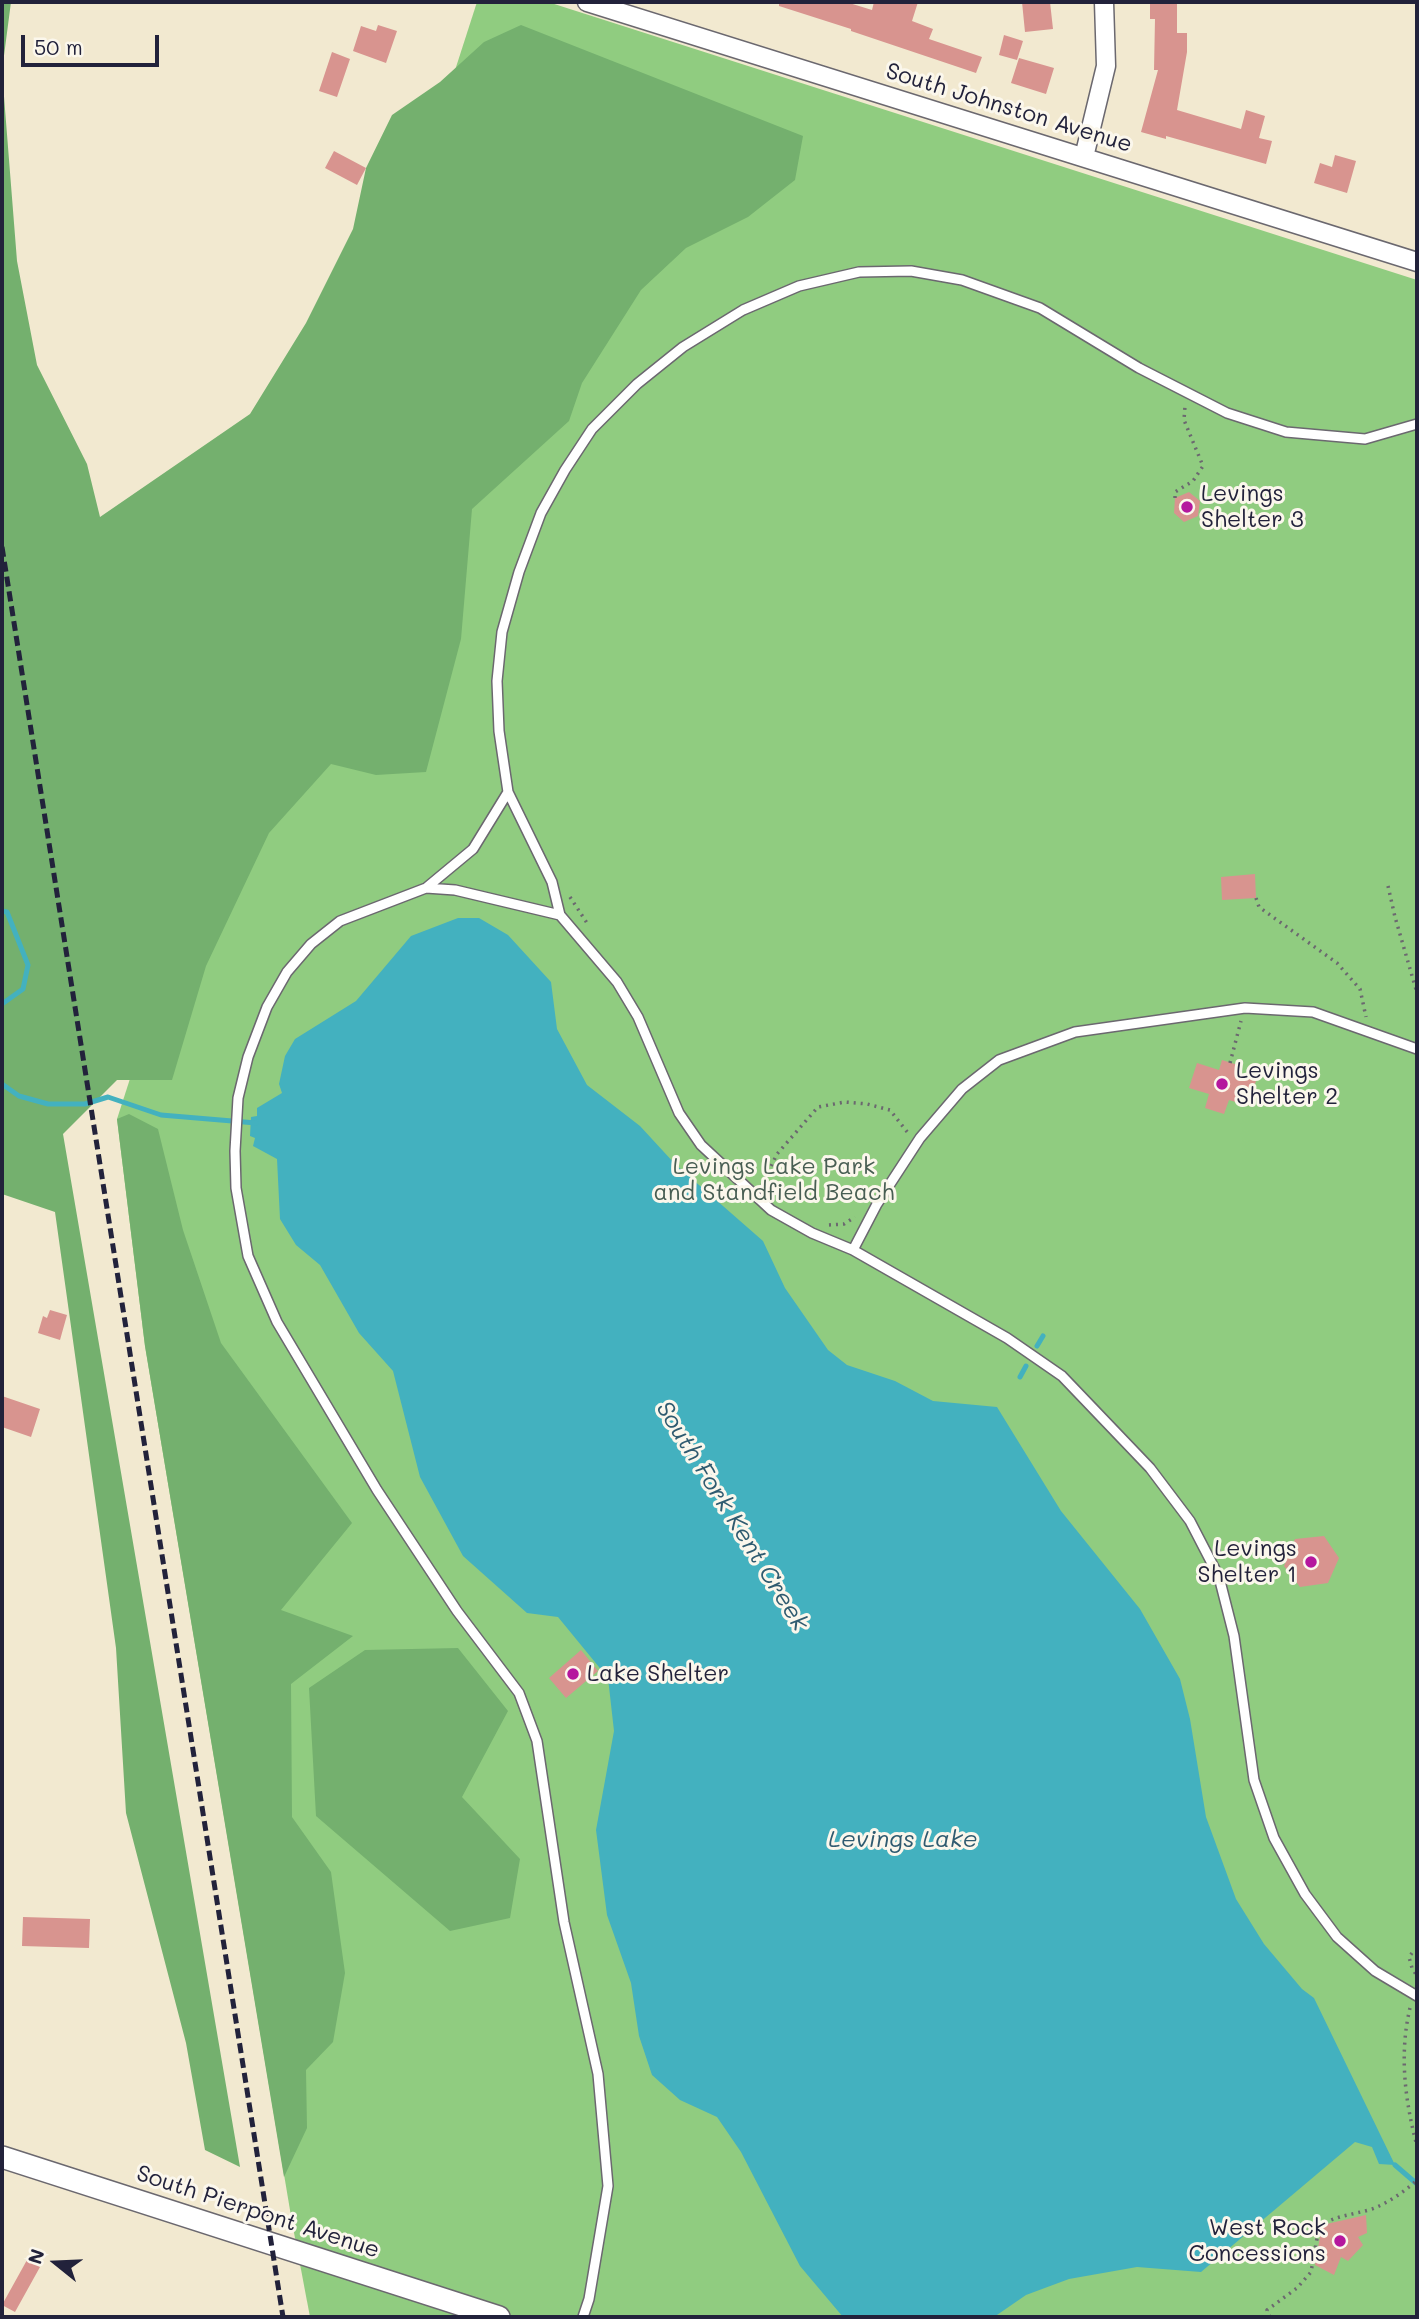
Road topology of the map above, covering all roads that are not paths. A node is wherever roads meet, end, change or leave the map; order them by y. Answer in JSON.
{"nodes":[{"id":1,"x":587,"y":2,"type":"edge"},
{"id":2,"x":1104,"y":2,"type":"edge"},
{"id":3,"x":1084,"y":157,"type":"junction"},
{"id":4,"x":1417,"y":262,"type":"edge"},
{"id":5,"x":1417,"y":424,"type":"edge"},
{"id":6,"x":508,"y":792,"type":"junction"},
{"id":7,"x":426,"y":888,"type":"junction"},
{"id":8,"x":560,"y":915,"type":"junction"},
{"id":9,"x":1417,"y":1049,"type":"edge"},
{"id":10,"x":853,"y":1250,"type":"junction"},
{"id":11,"x":1415,"y":1995,"type":"edge"},
{"id":12,"x":2,"y":2157,"type":"edge"},
{"id":13,"x":499,"y":2317,"type":"edge"},
{"id":14,"x":583,"y":2317,"type":"edge"}],
"edges":[{"from":1,"to":3,"type":"street","name":"South Johnston Avenue"},
{"from":2,"to":3,"type":"street"},
{"from":3,"to":4,"type":"street","name":"South Johnston Avenue"},
{"from":5,"to":6,"type":"lane"},
{"from":6,"to":7,"type":"lane"},
{"from":6,"to":8,"type":"lane"},
{"from":7,"to":8,"type":"lane"},
{"from":7,"to":14,"type":"lane"},
{"from":8,"to":10,"type":"lane"},
{"from":9,"to":10,"type":"lane"},
{"from":10,"to":11,"type":"lane"},
{"from":12,"to":13,"type":"street","name":"South Pierpont Avenue"}]}
